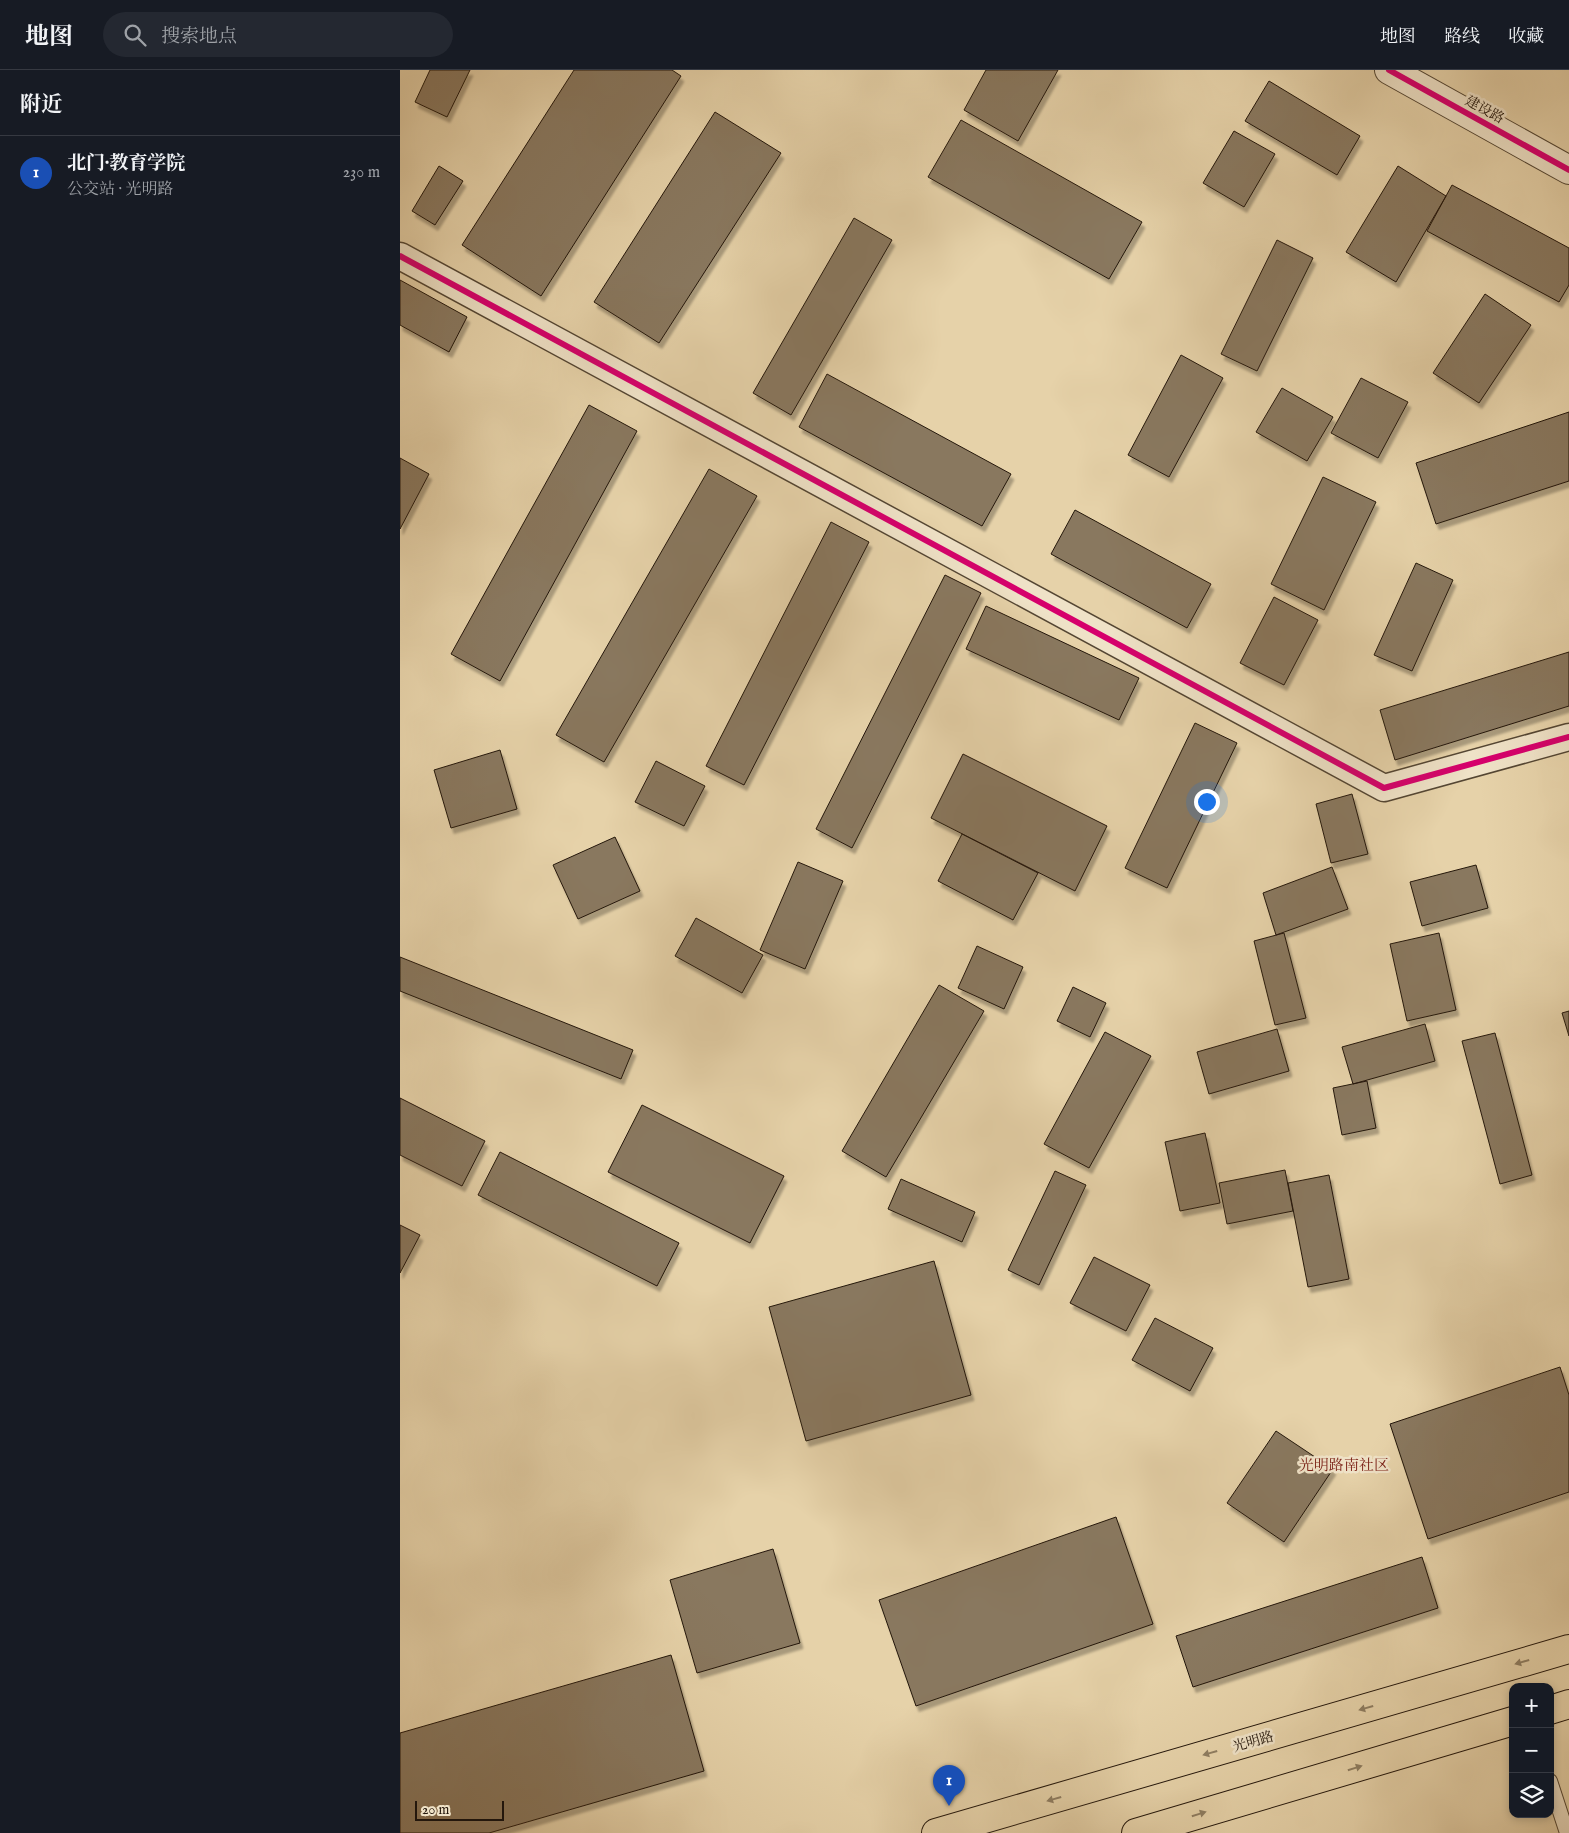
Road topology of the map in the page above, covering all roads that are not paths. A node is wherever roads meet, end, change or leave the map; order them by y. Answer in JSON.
{"nodes":[{"id":1,"x":1389,"y":70,"type":"edge"},
{"id":2,"x":1569,"y":170,"type":"edge"},
{"id":3,"x":400,"y":256,"type":"edge"},
{"id":4,"x":1569,"y":737,"type":"edge"},
{"id":5,"x":1569,"y":1649,"type":"edge"},
{"id":6,"x":1569,"y":1704,"type":"edge"},
{"id":7,"x":1554,"y":1709,"type":"edge"},
{"id":8,"x":1509,"y":1722,"type":"edge"},
{"id":9,"x":1554,"y":1793,"type":"edge"},
{"id":10,"x":936,"y":1833,"type":"edge"},
{"id":11,"x":1136,"y":1833,"type":"edge"},
{"id":12,"x":1567,"y":1833,"type":"edge"}],
"edges":[{"from":1,"to":2,"type":"street","name":"建设路"},
{"from":3,"to":4,"type":"street"},
{"from":5,"to":10,"type":"main road","name":"光明路","one_way":true},
{"from":6,"to":7,"type":"main road"},
{"from":11,"to":8,"type":"main road","one_way":true},
{"from":9,"to":12,"type":"lane"}]}
